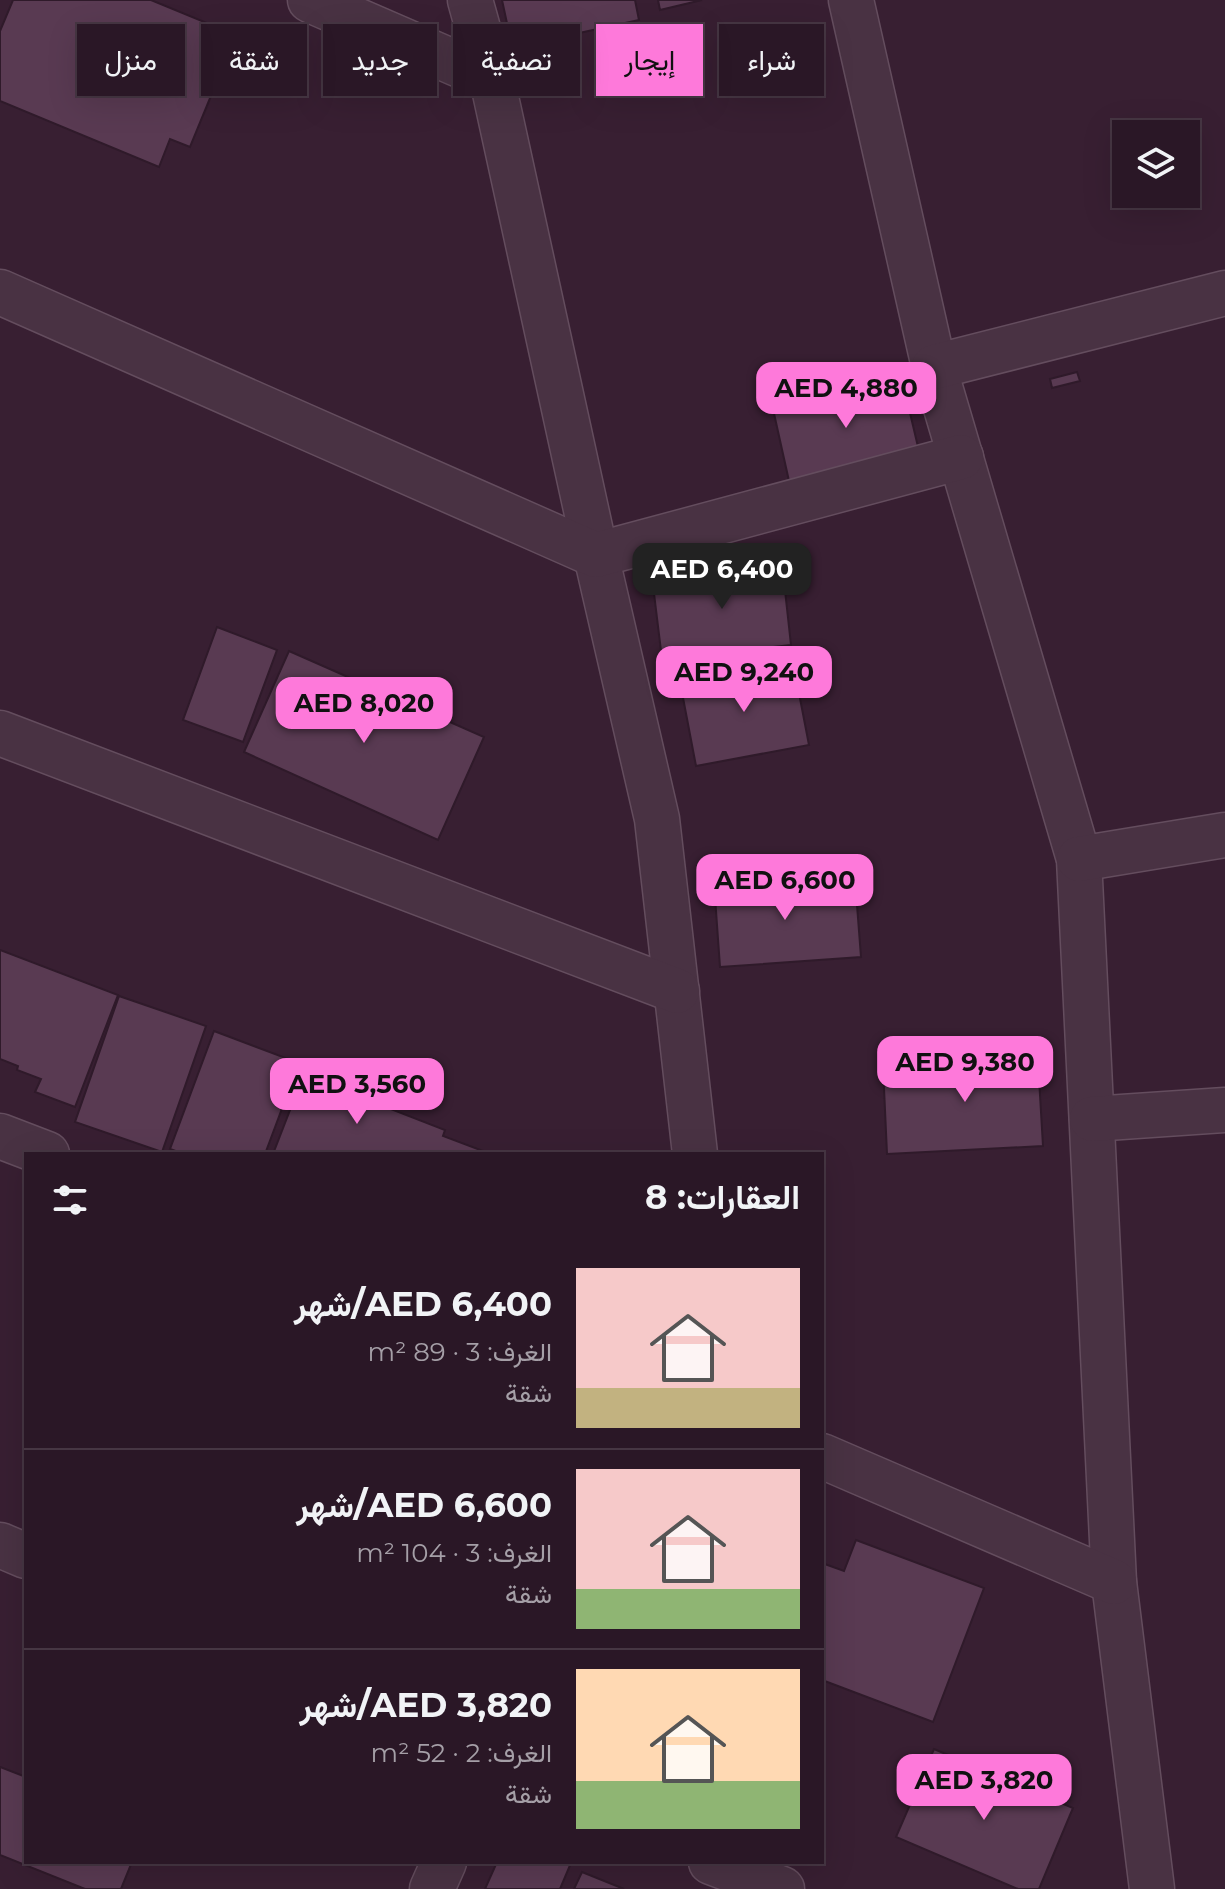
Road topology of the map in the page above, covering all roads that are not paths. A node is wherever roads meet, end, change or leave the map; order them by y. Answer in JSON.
{"nodes":[{"id":1,"x":310,"y":0,"type":"edge"},
{"id":2,"x":470,"y":0,"type":"edge"},
{"id":3,"x":851,"y":0,"type":"edge"},
{"id":4,"x":477,"y":24,"type":"edge"},
{"id":5,"x":453,"y":62,"type":"edge"},
{"id":6,"x":496,"y":96,"type":"edge"},
{"id":7,"x":0,"y":292,"type":"edge"},
{"id":8,"x":1225,"y":293,"type":"edge"},
{"id":9,"x":934,"y":367,"type":"junction"},
{"id":10,"x":961,"y":457,"type":"junction"},
{"id":11,"x":596,"y":555,"type":"junction"},
{"id":12,"x":0,"y":733,"type":"edge"},
{"id":13,"x":1225,"y":835,"type":"edge"},
{"id":14,"x":1079,"y":859,"type":"junction"},
{"id":15,"x":677,"y":991,"type":"junction"},
{"id":16,"x":1225,"y":1110,"type":"edge"},
{"id":17,"x":1092,"y":1119,"type":"junction"},
{"id":18,"x":0,"y":1136,"type":"edge"},
{"id":19,"x":42,"y":1152,"type":"edge"},
{"id":20,"x":695,"y":1152,"type":"edge"},
{"id":21,"x":824,"y":1457,"type":"edge"},
{"id":22,"x":1114,"y":1582,"type":"junction"},
{"id":23,"x":443,"y":1864,"type":"edge"},
{"id":24,"x":716,"y":1864,"type":"edge"},
{"id":25,"x":432,"y":1889,"type":"edge"},
{"id":26,"x":782,"y":1889,"type":"edge"},
{"id":27,"x":1152,"y":1889,"type":"edge"}],
"edges":[{"from":1,"to":5,"type":"street"},
{"from":2,"to":4,"type":"street"},
{"from":3,"to":9,"type":"street"},
{"from":6,"to":11,"type":"street"},
{"from":7,"to":11,"type":"street"},
{"from":8,"to":9,"type":"street"},
{"from":9,"to":10,"type":"street"},
{"from":10,"to":11,"type":"street"},
{"from":10,"to":14,"type":"street"},
{"from":11,"to":15,"type":"street"},
{"from":12,"to":15,"type":"street"},
{"from":13,"to":14,"type":"street"},
{"from":14,"to":17,"type":"street"},
{"from":15,"to":20,"type":"street"},
{"from":16,"to":17,"type":"street"},
{"from":17,"to":22,"type":"street"},
{"from":18,"to":19,"type":"street"},
{"from":21,"to":22,"type":"street"},
{"from":22,"to":27,"type":"street"},
{"from":23,"to":25,"type":"street"},
{"from":24,"to":26,"type":"street"}]}
